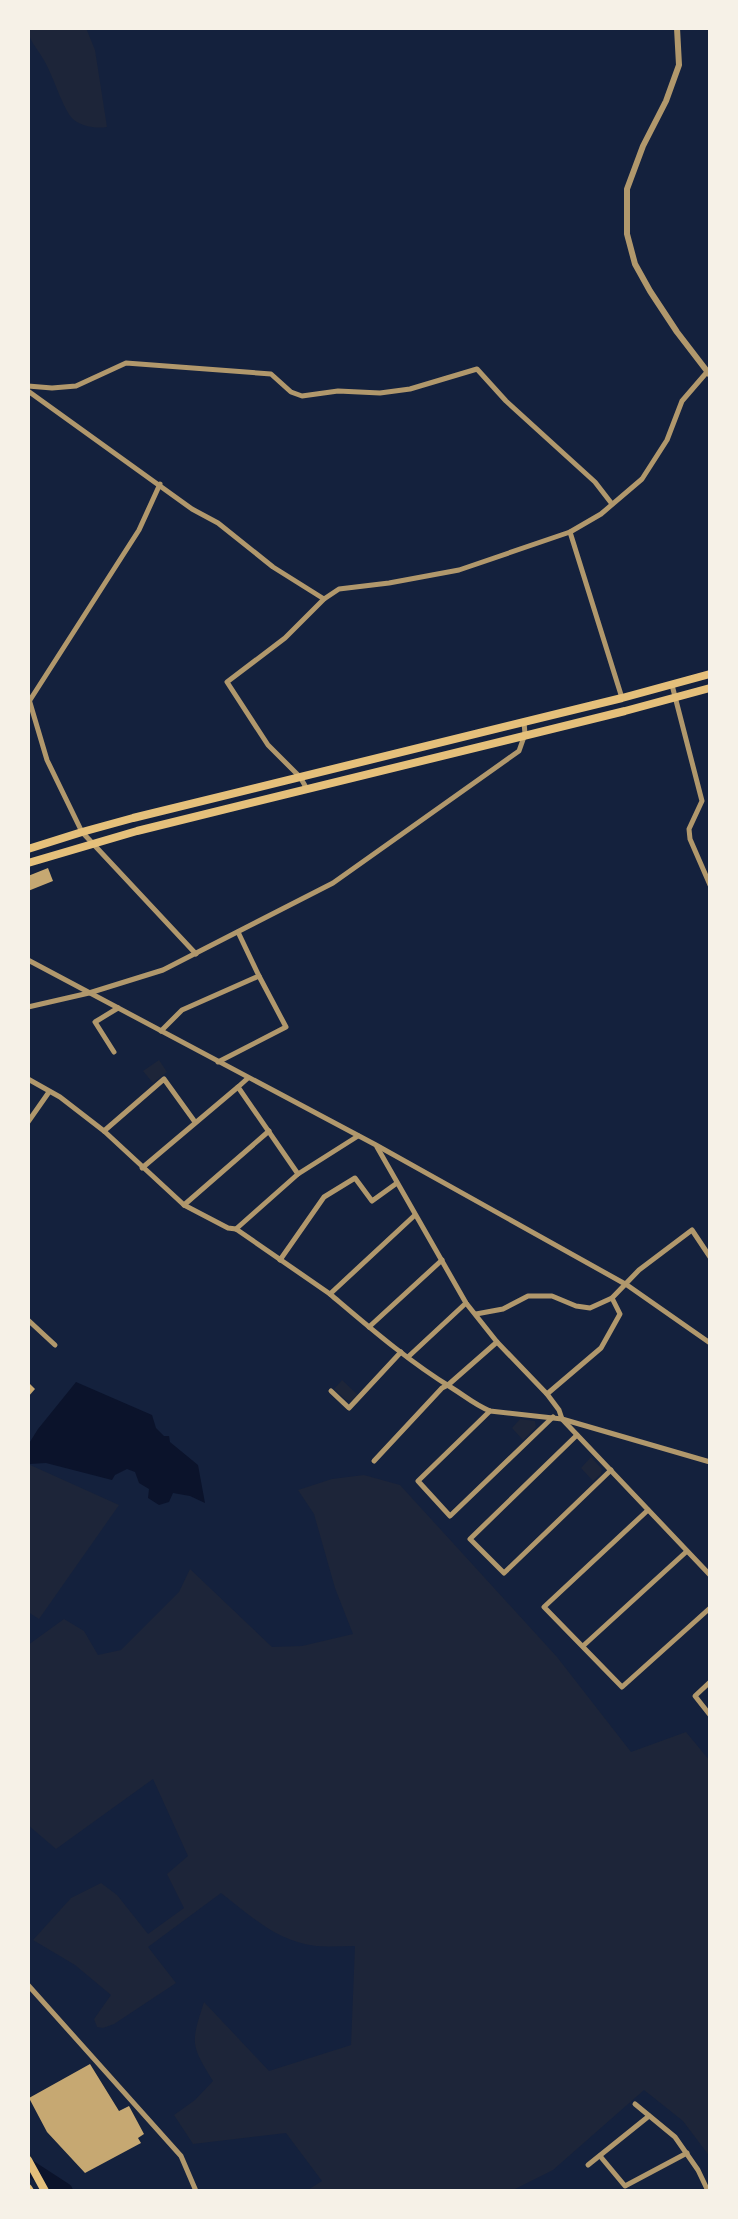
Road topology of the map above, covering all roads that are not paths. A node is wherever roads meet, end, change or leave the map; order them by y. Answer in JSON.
{"nodes":[{"id":1,"x":677,"y":28,"type":"edge"},
{"id":2,"x":708,"y":374,"type":"edge"},
{"id":3,"x":28,"y":388,"type":"edge"},
{"id":4,"x":160,"y":484,"type":"junction"},
{"id":5,"x":612,"y":504,"type":"junction"},
{"id":6,"x":570,"y":532,"type":"junction"},
{"id":7,"x":324,"y":598,"type":"junction"},
{"id":8,"x":710,"y":674,"type":"edge"},
{"id":9,"x":672,"y":685,"type":"junction"},
{"id":10,"x":710,"y":688,"type":"edge"},
{"id":11,"x":622,"y":698,"type":"junction"},
{"id":12,"x":675,"y":698,"type":"junction"},
{"id":13,"x":29,"y":699,"type":"edge"},
{"id":14,"x":524,"y":722,"type":"junction"},
{"id":15,"x":525,"y":734,"type":"junction"},
{"id":16,"x":300,"y":777,"type":"junction"},
{"id":17,"x":307,"y":789,"type":"junction"},
{"id":18,"x":82,"y":832,"type":"junction"},
{"id":19,"x":93,"y":843,"type":"junction"},
{"id":20,"x":28,"y":849,"type":"edge"},
{"id":21,"x":28,"y":863,"type":"edge"},
{"id":22,"x":710,"y":885,"type":"edge"},
{"id":23,"x":238,"y":932,"type":"junction"},
{"id":24,"x":196,"y":954,"type":"junction"},
{"id":25,"x":28,"y":960,"type":"edge"},
{"id":26,"x":259,"y":976,"type":"junction"},
{"id":27,"x":89,"y":992,"type":"junction"},
{"id":28,"x":28,"y":1007,"type":"edge"},
{"id":29,"x":118,"y":1008,"type":"junction"},
{"id":30,"x":161,"y":1031,"type":"junction"},
{"id":31,"x":114,"y":1052,"type":"dead end"},
{"id":32,"x":218,"y":1062,"type":"junction"},
{"id":33,"x":248,"y":1078,"type":"junction"},
{"id":34,"x":28,"y":1079,"type":"edge"},
{"id":35,"x":238,"y":1087,"type":"junction"},
{"id":36,"x":49,"y":1092,"type":"junction"},
{"id":37,"x":28,"y":1122,"type":"edge"},
{"id":38,"x":195,"y":1122,"type":"junction"},
{"id":39,"x":269,"y":1130,"type":"junction"},
{"id":40,"x":104,"y":1131,"type":"junction"},
{"id":41,"x":358,"y":1136,"type":"junction"},
{"id":42,"x":376,"y":1145,"type":"junction"},
{"id":43,"x":142,"y":1168,"type":"junction"},
{"id":44,"x":299,"y":1174,"type":"junction"},
{"id":45,"x":397,"y":1183,"type":"junction"},
{"id":46,"x":184,"y":1205,"type":"junction"},
{"id":47,"x":415,"y":1215,"type":"junction"},
{"id":48,"x":236,"y":1229,"type":"junction"},
{"id":49,"x":710,"y":1257,"type":"edge"},
{"id":50,"x":281,"y":1260,"type":"junction"},
{"id":51,"x":442,"y":1260,"type":"junction"},
{"id":52,"x":627,"y":1285,"type":"junction"},
{"id":53,"x":330,"y":1294,"type":"junction"},
{"id":54,"x":612,"y":1298,"type":"junction"},
{"id":55,"x":466,"y":1303,"type":"junction"},
{"id":56,"x":476,"y":1314,"type":"junction"},
{"id":57,"x":28,"y":1320,"type":"edge"},
{"id":58,"x":369,"y":1327,"type":"junction"},
{"id":59,"x":497,"y":1342,"type":"junction"},
{"id":60,"x":710,"y":1343,"type":"edge"},
{"id":61,"x":55,"y":1345,"type":"dead end"},
{"id":62,"x":401,"y":1352,"type":"junction"},
{"id":63,"x":408,"y":1357,"type":"junction"},
{"id":64,"x":447,"y":1385,"type":"junction"},
{"id":65,"x":331,"y":1391,"type":"dead end"},
{"id":66,"x":547,"y":1394,"type":"junction"},
{"id":67,"x":490,"y":1411,"type":"junction"},
{"id":68,"x":553,"y":1418,"type":"junction"},
{"id":69,"x":562,"y":1419,"type":"junction"},
{"id":70,"x":577,"y":1435,"type":"junction"},
{"id":71,"x":374,"y":1461,"type":"dead end"},
{"id":72,"x":710,"y":1462,"type":"edge"},
{"id":73,"x":611,"y":1470,"type":"junction"},
{"id":74,"x":648,"y":1510,"type":"junction"},
{"id":75,"x":686,"y":1552,"type":"junction"},
{"id":76,"x":710,"y":1575,"type":"edge"},
{"id":77,"x":710,"y":1608,"type":"edge"},
{"id":78,"x":583,"y":1646,"type":"junction"},
{"id":79,"x":710,"y":1682,"type":"edge"},
{"id":80,"x":710,"y":1715,"type":"edge"},
{"id":81,"x":28,"y":1985,"type":"edge"},
{"id":82,"x":35,"y":1993,"type":"junction"},
{"id":83,"x":28,"y":1996,"type":"edge"},
{"id":84,"x":635,"y":2104,"type":"dead end"},
{"id":85,"x":649,"y":2116,"type":"junction"},
{"id":86,"x":687,"y":2153,"type":"junction"},
{"id":87,"x":600,"y":2156,"type":"junction"},
{"id":88,"x":28,"y":2160,"type":"edge"},
{"id":89,"x":588,"y":2165,"type":"dead end"},
{"id":90,"x":45,"y":2191,"type":"edge"},
{"id":91,"x":196,"y":2191,"type":"edge"},
{"id":92,"x":708,"y":2191,"type":"edge"}],
"edges":[{"from":1,"to":2,"type":"street"},
{"from":2,"to":5,"type":"street"},
{"from":3,"to":4,"type":"street"},
{"from":3,"to":5,"type":"street"},
{"from":4,"to":7,"type":"street"},
{"from":4,"to":13,"type":"street"},
{"from":5,"to":6,"type":"street"},
{"from":6,"to":7,"type":"street"},
{"from":6,"to":11,"type":"street"},
{"from":7,"to":16,"type":"street"},
{"from":8,"to":9,"type":"main road"},
{"from":9,"to":11,"type":"main road"},
{"from":9,"to":12,"type":"street"},
{"from":10,"to":12,"type":"main road"},
{"from":11,"to":14,"type":"main road"},
{"from":12,"to":15,"type":"main road"},
{"from":12,"to":22,"type":"street"},
{"from":13,"to":18,"type":"street"},
{"from":14,"to":15,"type":"street"},
{"from":14,"to":16,"type":"main road"},
{"from":15,"to":17,"type":"main road"},
{"from":15,"to":23,"type":"street"},
{"from":16,"to":17,"type":"street"},
{"from":16,"to":18,"type":"main road"},
{"from":17,"to":19,"type":"main road"},
{"from":18,"to":19,"type":"street"},
{"from":18,"to":20,"type":"main road"},
{"from":19,"to":21,"type":"main road"},
{"from":19,"to":24,"type":"street"},
{"from":23,"to":24,"type":"street"},
{"from":23,"to":26,"type":"street"},
{"from":24,"to":27,"type":"street"},
{"from":25,"to":27,"type":"street"},
{"from":26,"to":30,"type":"street"},
{"from":26,"to":32,"type":"street"},
{"from":27,"to":28,"type":"street"},
{"from":27,"to":29,"type":"street"},
{"from":29,"to":30,"type":"street"},
{"from":29,"to":31,"type":"street"},
{"from":30,"to":32,"type":"street"},
{"from":32,"to":33,"type":"street"},
{"from":33,"to":35,"type":"street"},
{"from":33,"to":41,"type":"street"},
{"from":34,"to":36,"type":"street"},
{"from":35,"to":38,"type":"street"},
{"from":35,"to":39,"type":"street"},
{"from":36,"to":37,"type":"street"},
{"from":36,"to":40,"type":"street"},
{"from":38,"to":40,"type":"street"},
{"from":38,"to":43,"type":"street"},
{"from":39,"to":44,"type":"street"},
{"from":39,"to":46,"type":"street"},
{"from":40,"to":43,"type":"street"},
{"from":41,"to":42,"type":"street"},
{"from":41,"to":44,"type":"street"},
{"from":42,"to":45,"type":"street"},
{"from":42,"to":52,"type":"street"},
{"from":43,"to":46,"type":"street"},
{"from":44,"to":48,"type":"street"},
{"from":45,"to":47,"type":"street"},
{"from":45,"to":50,"type":"street"},
{"from":46,"to":48,"type":"street"},
{"from":47,"to":51,"type":"street"},
{"from":47,"to":53,"type":"street"},
{"from":48,"to":50,"type":"street"},
{"from":49,"to":52,"type":"street"},
{"from":50,"to":53,"type":"street"},
{"from":51,"to":55,"type":"street"},
{"from":51,"to":58,"type":"street"},
{"from":52,"to":54,"type":"street"},
{"from":52,"to":60,"type":"street"},
{"from":53,"to":58,"type":"street"},
{"from":54,"to":56,"type":"street"},
{"from":54,"to":66,"type":"street"},
{"from":55,"to":56,"type":"street"},
{"from":55,"to":63,"type":"street"},
{"from":56,"to":59,"type":"street"},
{"from":57,"to":61,"type":"street"},
{"from":58,"to":62,"type":"street"},
{"from":59,"to":64,"type":"street"},
{"from":59,"to":66,"type":"street"},
{"from":62,"to":63,"type":"street"},
{"from":62,"to":65,"type":"street"},
{"from":63,"to":64,"type":"street"},
{"from":64,"to":67,"type":"street"},
{"from":64,"to":71,"type":"street"},
{"from":66,"to":69,"type":"street"},
{"from":67,"to":68,"type":"street"},
{"from":67,"to":68,"type":"street"},
{"from":68,"to":69,"type":"street"},
{"from":69,"to":70,"type":"street"},
{"from":69,"to":72,"type":"street"},
{"from":70,"to":73,"type":"street"},
{"from":70,"to":73,"type":"street"},
{"from":73,"to":74,"type":"street"},
{"from":74,"to":75,"type":"street"},
{"from":74,"to":78,"type":"street"},
{"from":75,"to":76,"type":"street"},
{"from":75,"to":78,"type":"street"},
{"from":77,"to":78,"type":"street"},
{"from":79,"to":80,"type":"street"},
{"from":81,"to":82,"type":"street"},
{"from":82,"to":83,"type":"street"},
{"from":82,"to":91,"type":"street"},
{"from":84,"to":85,"type":"street"},
{"from":85,"to":86,"type":"street"},
{"from":85,"to":87,"type":"street"},
{"from":86,"to":87,"type":"street"},
{"from":86,"to":92,"type":"street"},
{"from":87,"to":89,"type":"street"},
{"from":88,"to":90,"type":"main road"}]}
